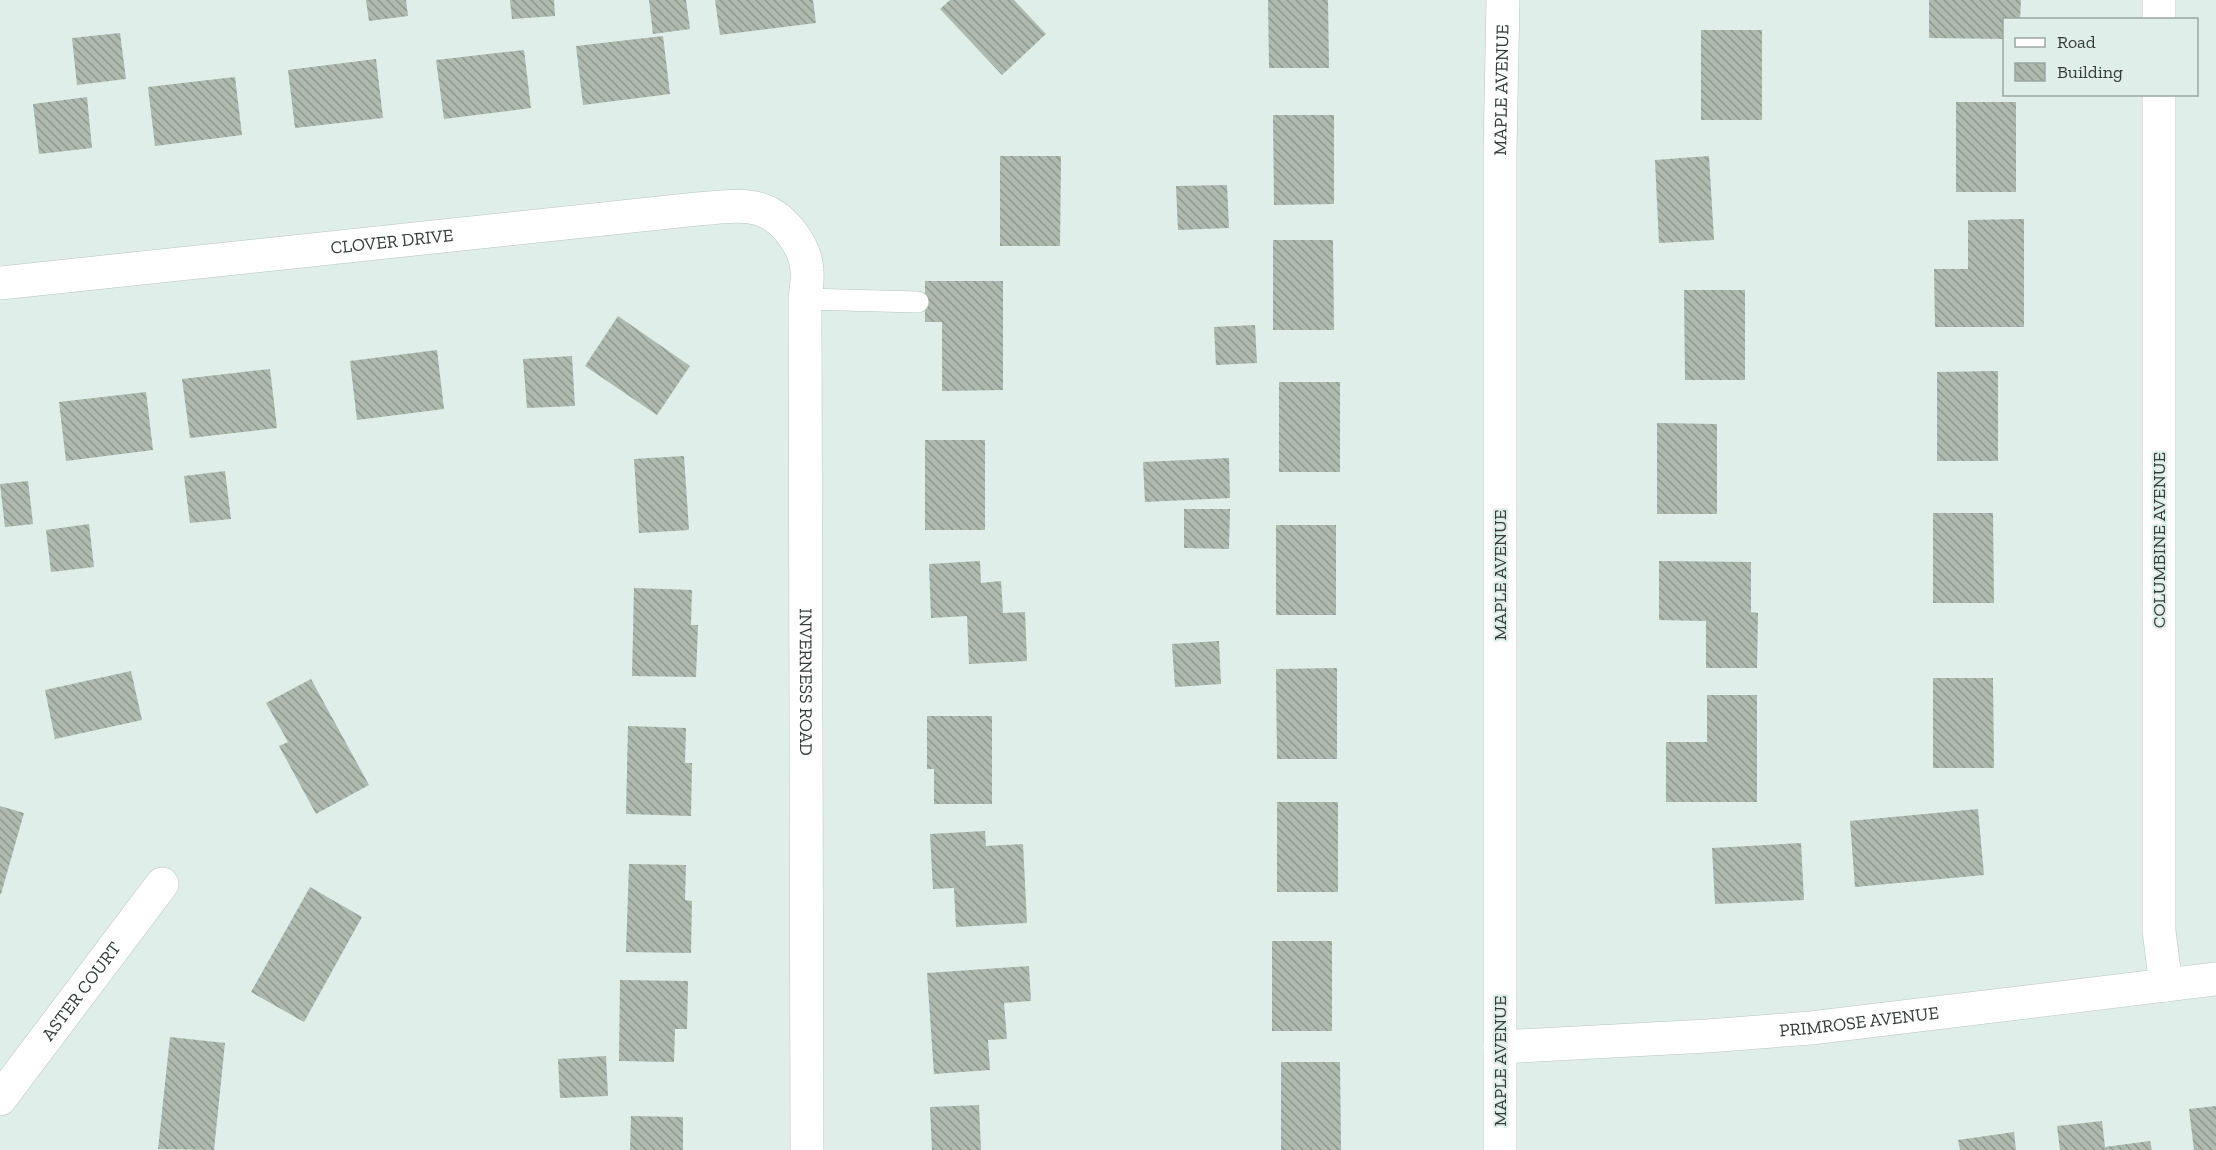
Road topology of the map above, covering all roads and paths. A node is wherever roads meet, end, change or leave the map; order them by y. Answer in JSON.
{"nodes":[{"id":1,"x":1503,"y":0,"type":"edge"},
{"id":2,"x":2159,"y":0,"type":"edge"},
{"id":3,"x":2159,"y":18,"type":"edge"},
{"id":4,"x":2159,"y":96,"type":"edge"},
{"id":5,"x":783,"y":220,"type":"joint"},
{"id":6,"x":0,"y":283,"type":"edge"},
{"id":7,"x":805,"y":299,"type":"junction"},
{"id":8,"x":918,"y":302,"type":"dead end"},
{"id":9,"x":162,"y":884,"type":"dead end"},
{"id":10,"x":2216,"y":979,"type":"edge"},
{"id":11,"x":2166,"y":985,"type":"junction"},
{"id":12,"x":1500,"y":1047,"type":"junction"},
{"id":13,"x":0,"y":1099,"type":"edge"},
{"id":14,"x":807,"y":1150,"type":"edge"},
{"id":15,"x":1500,"y":1150,"type":"edge"}],
"edges":[{"from":1,"to":12,"type":"street","name":"MAPLE AVENUE"},
{"from":2,"to":3,"type":"street"},
{"from":4,"to":11,"type":"street","name":"COLUMBINE AVENUE"},
{"from":5,"to":6,"type":"street","name":"CLOVER DRIVE"},
{"from":5,"to":7,"type":"street","name":"INVERNESS ROAD"},
{"from":7,"to":8,"type":"lane"},
{"from":7,"to":14,"type":"street","name":"INVERNESS ROAD"},
{"from":9,"to":13,"type":"street","name":"ASTER COURT"},
{"from":10,"to":11,"type":"street","name":"PRIMROSE AVENUE"},
{"from":11,"to":12,"type":"street","name":"PRIMROSE AVENUE"},
{"from":12,"to":15,"type":"street","name":"MAPLE AVENUE"}]}
